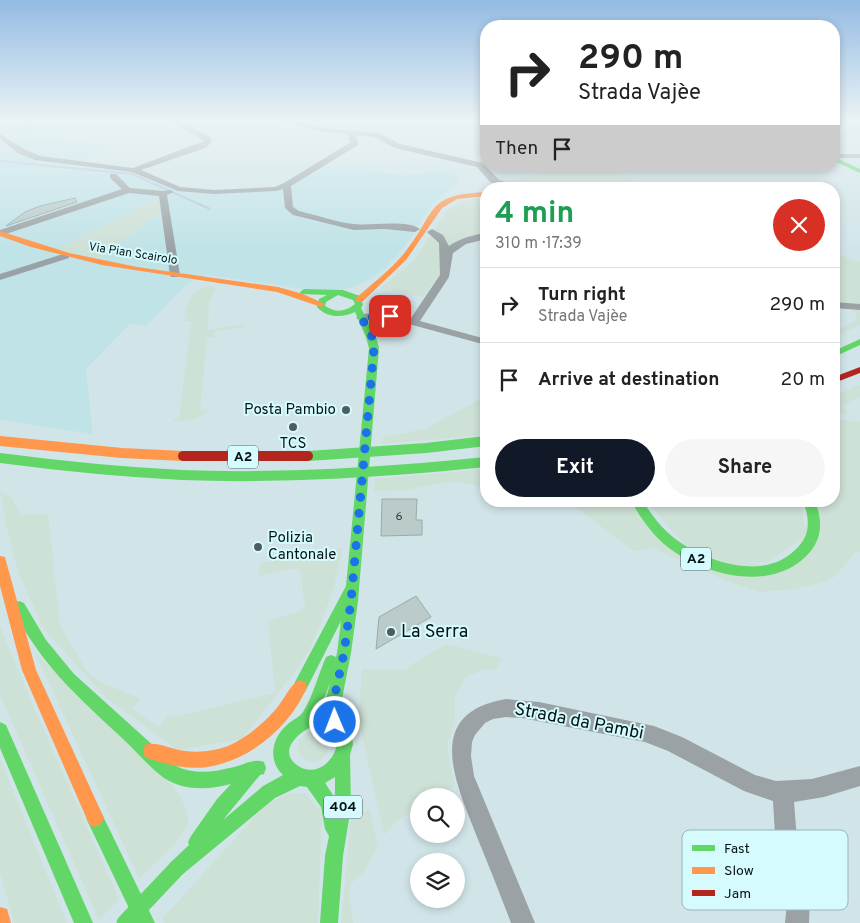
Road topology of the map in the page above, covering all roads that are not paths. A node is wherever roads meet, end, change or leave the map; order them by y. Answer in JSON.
{"nodes":[{"id":1,"x":87,"y":164,"type":"edge"},
{"id":2,"x":151,"y":164,"type":"edge"},
{"id":3,"x":321,"y":164,"type":"edge"},
{"id":4,"x":846,"y":164,"type":"edge"},
{"id":5,"x":134,"y":170,"type":"junction"},
{"id":6,"x":860,"y":171,"type":"edge"},
{"id":7,"x":488,"y":172,"type":"edge"},
{"id":8,"x":112,"y":176,"type":"dead end"},
{"id":9,"x":499,"y":182,"type":"edge"},
{"id":10,"x":287,"y":185,"type":"junction"},
{"id":11,"x":178,"y":189,"type":"junction"},
{"id":12,"x":128,"y":190,"type":"junction"},
{"id":13,"x":163,"y":194,"type":"junction"},
{"id":14,"x":480,"y":194,"type":"edge"},
{"id":15,"x":416,"y":228,"type":"dead end"},
{"id":16,"x":432,"y":232,"type":"dead end"},
{"id":17,"x":0,"y":233,"type":"edge"},
{"id":18,"x":480,"y":238,"type":"edge"},
{"id":19,"x":66,"y":256,"type":"junction"},
{"id":20,"x":445,"y":259,"type":"junction"},
{"id":21,"x":393,"y":268,"type":"junction"},
{"id":22,"x":175,"y":275,"type":"junction"},
{"id":23,"x":0,"y":277,"type":"edge"},
{"id":24,"x":264,"y":289,"type":"junction"},
{"id":25,"x":339,"y":294,"type":"junction"},
{"id":26,"x":321,"y":304,"type":"junction"},
{"id":27,"x":840,"y":305,"type":"edge"},
{"id":28,"x":860,"y":307,"type":"edge"},
{"id":29,"x":359,"y":309,"type":"junction"},
{"id":30,"x":335,"y":314,"type":"junction"},
{"id":31,"x":414,"y":321,"type":"junction"},
{"id":32,"x":860,"y":337,"type":"edge"},
{"id":33,"x":480,"y":340,"type":"edge"},
{"id":34,"x":860,"y":342,"type":"edge"},
{"id":35,"x":840,"y":344,"type":"edge"},
{"id":36,"x":840,"y":351,"type":"edge"},
{"id":37,"x":860,"y":370,"type":"edge"},
{"id":38,"x":370,"y":375,"type":"junction"},
{"id":39,"x":840,"y":378,"type":"edge"},
{"id":40,"x":0,"y":440,"type":"edge"},
{"id":41,"x":480,"y":442,"type":"edge"},
{"id":42,"x":0,"y":458,"type":"edge"},
{"id":43,"x":480,"y":463,"type":"edge"},
{"id":44,"x":639,"y":507,"type":"edge"},
{"id":45,"x":811,"y":507,"type":"edge"},
{"id":46,"x":0,"y":561,"type":"edge"},
{"id":47,"x":4,"y":575,"type":"junction"},
{"id":48,"x":352,"y":583,"type":"junction"},
{"id":49,"x":309,"y":717,"type":"junction"},
{"id":50,"x":335,"y":722,"type":"junction"},
{"id":51,"x":0,"y":730,"type":"edge"},
{"id":52,"x":284,"y":741,"type":"junction"},
{"id":53,"x":149,"y":750,"type":"junction"},
{"id":54,"x":343,"y":758,"type":"junction"},
{"id":55,"x":264,"y":762,"type":"junction"},
{"id":56,"x":860,"y":776,"type":"edge"},
{"id":57,"x":298,"y":778,"type":"junction"},
{"id":58,"x":312,"y":780,"type":"junction"},
{"id":59,"x":783,"y":792,"type":"junction"},
{"id":60,"x":786,"y":830,"type":"edge"},
{"id":61,"x":334,"y":856,"type":"junction"},
{"id":62,"x":186,"y":858,"type":"junction"},
{"id":63,"x":798,"y":910,"type":"edge"},
{"id":64,"x":0,"y":916,"type":"edge"},
{"id":65,"x":2,"y":923,"type":"edge"},
{"id":66,"x":84,"y":923,"type":"edge"},
{"id":67,"x":125,"y":923,"type":"edge"},
{"id":68,"x":146,"y":923,"type":"edge"},
{"id":69,"x":329,"y":923,"type":"edge"},
{"id":70,"x":523,"y":923,"type":"edge"},
{"id":71,"x":797,"y":923,"type":"edge"}],
"edges":[{"from":1,"to":5,"type":"street"},
{"from":2,"to":5,"type":"street"},
{"from":3,"to":10,"type":"street"},
{"from":4,"to":6,"type":"main road"},
{"from":5,"to":11,"type":"street"},
{"from":7,"to":9,"type":"street"},
{"from":8,"to":12,"type":"street"},
{"from":10,"to":11,"type":"street"},
{"from":10,"to":15,"type":"street"},
{"from":11,"to":13,"type":"street"},
{"from":12,"to":13,"type":"street"},
{"from":12,"to":17,"type":"street"},
{"from":13,"to":22,"type":"street"},
{"from":14,"to":21,"type":"main road"},
{"from":16,"to":20,"type":"street"},
{"from":17,"to":19,"type":"main road","name":"Via Pian Scairolo"},
{"from":18,"to":20,"type":"street"},
{"from":19,"to":22,"type":"main road","name":"Via Pian Scairolo"},
{"from":19,"to":23,"type":"street"},
{"from":20,"to":31,"type":"street"},
{"from":21,"to":25,"type":"main road"},
{"from":21,"to":29,"type":"main road"},
{"from":22,"to":24,"type":"main road","name":"Via Pian Scairolo"},
{"from":24,"to":25,"type":"main road","name":"Via Pian Scairolo"},
{"from":24,"to":26,"type":"main road","name":"Via Pian Scairolo"},
{"from":25,"to":26,"type":"main road"},
{"from":25,"to":29,"type":"main road"},
{"from":26,"to":30,"type":"main road","name":"Via Pian Scairolo"},
{"from":27,"to":28,"type":"street"},
{"from":29,"to":30,"type":"main road"},
{"from":29,"to":31,"type":"street"},
{"from":29,"to":38,"type":"main road"},
{"from":30,"to":38,"type":"main road"},
{"from":31,"to":33,"type":"street"},
{"from":32,"to":35,"type":"main road"},
{"from":34,"to":36,"type":"main road"},
{"from":37,"to":39,"type":"main road"},
{"from":38,"to":48,"type":"main road"},
{"from":40,"to":41,"type":"main road","number":"A2","bridge":true},
{"from":42,"to":43,"type":"main road","number":"A2","bridge":true},
{"from":44,"to":45,"type":"main road","number":"A2"},
{"from":46,"to":47,"type":"main road"},
{"from":47,"to":53,"type":"main road"},
{"from":47,"to":68,"type":"main road"},
{"from":48,"to":49,"type":"main road"},
{"from":48,"to":50,"type":"main road"},
{"from":48,"to":53,"type":"main road"},
{"from":49,"to":50,"type":"main road"},
{"from":49,"to":52,"type":"main road"},
{"from":50,"to":54,"type":"main road"},
{"from":51,"to":66,"type":"main road"},
{"from":52,"to":55,"type":"main road"},
{"from":52,"to":57,"type":"main road"},
{"from":53,"to":55,"type":"main road"},
{"from":54,"to":58,"type":"main road"},
{"from":54,"to":61,"type":"main road","number":"404"},
{"from":55,"to":62,"type":"main road"},
{"from":56,"to":59,"type":"street","name":"Strada da Pambi"},
{"from":57,"to":58,"type":"main road"},
{"from":57,"to":62,"type":"main road"},
{"from":58,"to":61,"type":"main road","number":"404"},
{"from":59,"to":60,"type":"street"},
{"from":59,"to":70,"type":"street","name":"Strada da Pambi"},
{"from":61,"to":69,"type":"main road","number":"404"},
{"from":62,"to":67,"type":"main road","bridge":true},
{"from":63,"to":71,"type":"street"},
{"from":64,"to":65,"type":"main road"}]}
